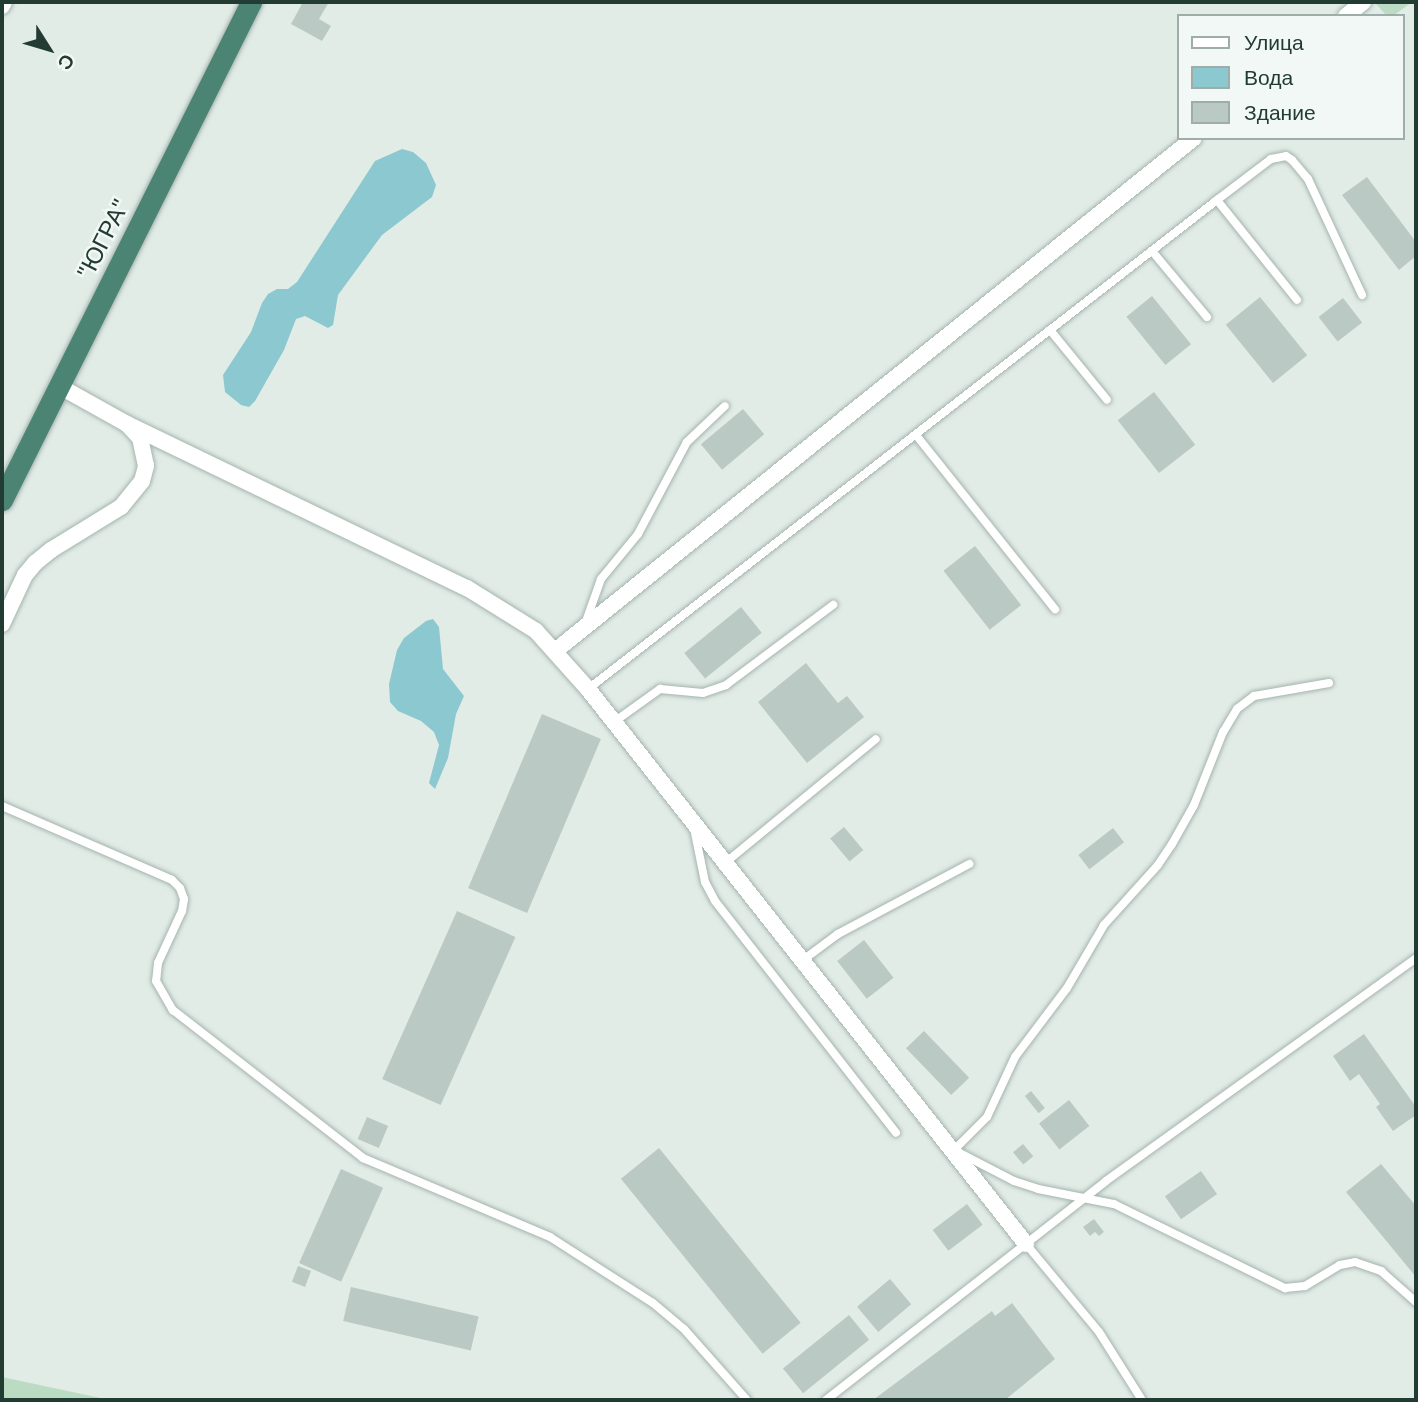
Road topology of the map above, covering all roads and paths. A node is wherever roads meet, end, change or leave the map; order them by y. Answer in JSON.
{"nodes":[{"id":1,"x":251,"y":2,"type":"edge"},
{"id":2,"x":1363,"y":2,"type":"edge"},
{"id":3,"x":1348,"y":14,"type":"edge"},
{"id":4,"x":1192,"y":140,"type":"edge"},
{"id":5,"x":1217,"y":200,"type":"junction"},
{"id":6,"x":1152,"y":251,"type":"junction"},
{"id":7,"x":1363,"y":295,"type":"dead end"},
{"id":8,"x":1297,"y":300,"type":"dead end"},
{"id":9,"x":1207,"y":317,"type":"dead end"},
{"id":10,"x":1050,"y":330,"type":"junction"},
{"id":11,"x":59,"y":386,"type":"junction"},
{"id":12,"x":1107,"y":400,"type":"dead end"},
{"id":13,"x":725,"y":406,"type":"dead end"},
{"id":14,"x":127,"y":424,"type":"junction"},
{"id":15,"x":916,"y":435,"type":"junction"},
{"id":16,"x":2,"y":500,"type":"edge"},
{"id":17,"x":832,"y":605,"type":"dead end"},
{"id":18,"x":1055,"y":609,"type":"dead end"},
{"id":19,"x":2,"y":624,"type":"edge"},
{"id":20,"x":584,"y":628,"type":"junction"},
{"id":21,"x":555,"y":651,"type":"junction"},
{"id":22,"x":1329,"y":683,"type":"dead end"},
{"id":23,"x":588,"y":689,"type":"junction"},
{"id":24,"x":614,"y":722,"type":"junction"},
{"id":25,"x":876,"y":739,"type":"dead end"},
{"id":26,"x":2,"y":806,"type":"edge"},
{"id":27,"x":693,"y":822,"type":"junction"},
{"id":28,"x":725,"y":863,"type":"junction"},
{"id":29,"x":969,"y":864,"type":"dead end"},
{"id":30,"x":1416,"y":958,"type":"edge"},
{"id":31,"x":803,"y":960,"type":"junction"},
{"id":32,"x":896,"y":1133,"type":"dead end"},
{"id":33,"x":954,"y":1150,"type":"junction"},
{"id":34,"x":1084,"y":1200,"type":"junction"},
{"id":35,"x":1026,"y":1244,"type":"junction"},
{"id":36,"x":1416,"y":1302,"type":"edge"},
{"id":37,"x":747,"y":1400,"type":"edge"},
{"id":38,"x":826,"y":1400,"type":"edge"},
{"id":39,"x":1142,"y":1400,"type":"edge"}],
"edges":[{"from":1,"to":11,"type":"highway","name":"\"ЮГРА\""},
{"from":2,"to":3,"type":"street"},
{"from":4,"to":20,"type":"street"},
{"from":5,"to":6,"type":"lane"},
{"from":5,"to":7,"type":"lane"},
{"from":5,"to":8,"type":"lane"},
{"from":6,"to":9,"type":"lane"},
{"from":6,"to":10,"type":"lane"},
{"from":10,"to":12,"type":"lane"},
{"from":10,"to":15,"type":"lane"},
{"from":11,"to":14,"type":"street"},
{"from":11,"to":16,"type":"highway","name":"\"ЮГРА\""},
{"from":13,"to":20,"type":"lane"},
{"from":14,"to":19,"type":"street"},
{"from":14,"to":21,"type":"street"},
{"from":15,"to":18,"type":"lane"},
{"from":15,"to":23,"type":"lane"},
{"from":17,"to":24,"type":"lane"},
{"from":20,"to":21,"type":"street"},
{"from":21,"to":23,"type":"street"},
{"from":22,"to":33,"type":"lane"},
{"from":23,"to":24,"type":"street"},
{"from":24,"to":27,"type":"street"},
{"from":25,"to":28,"type":"lane"},
{"from":26,"to":37,"type":"lane"},
{"from":27,"to":28,"type":"street"},
{"from":27,"to":32,"type":"lane"},
{"from":28,"to":31,"type":"street"},
{"from":29,"to":31,"type":"lane"},
{"from":30,"to":34,"type":"lane"},
{"from":31,"to":33,"type":"street"},
{"from":33,"to":34,"type":"lane"},
{"from":33,"to":35,"type":"street"},
{"from":34,"to":35,"type":"lane"},
{"from":34,"to":36,"type":"lane"},
{"from":35,"to":38,"type":"lane"},
{"from":35,"to":39,"type":"lane"}]}
